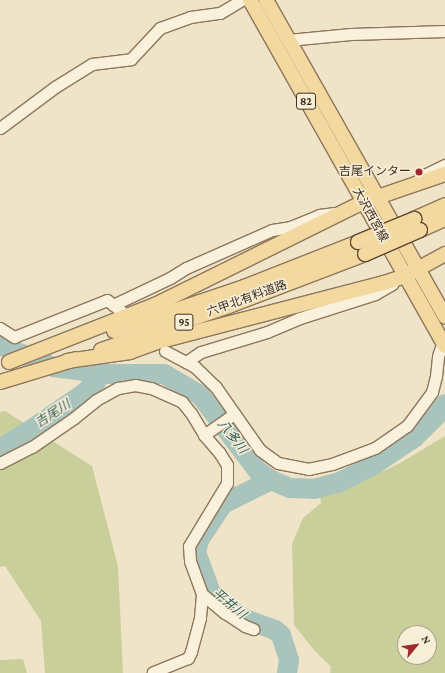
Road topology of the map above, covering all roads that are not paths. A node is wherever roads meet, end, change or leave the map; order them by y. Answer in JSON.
{"nodes":[{"id":1,"x":242,"y":0,"type":"edge"},
{"id":2,"x":250,"y":0,"type":"edge"},
{"id":3,"x":266,"y":0,"type":"edge"},
{"id":4,"x":445,"y":31,"type":"edge"},
{"id":5,"x":288,"y":40,"type":"junction"},
{"id":6,"x":0,"y":128,"type":"edge"},
{"id":7,"x":445,"y":165,"type":"edge"},
{"id":8,"x":445,"y":174,"type":"edge"},
{"id":9,"x":398,"y":188,"type":"junction"},
{"id":10,"x":377,"y":196,"type":"junction"},
{"id":11,"x":363,"y":202,"type":"junction"},
{"id":12,"x":445,"y":205,"type":"edge"},
{"id":13,"x":340,"y":212,"type":"junction"},
{"id":14,"x":445,"y":219,"type":"edge"},
{"id":15,"x":417,"y":225,"type":"junction"},
{"id":16,"x":362,"y":248,"type":"junction"},
{"id":17,"x":445,"y":254,"type":"edge"},
{"id":18,"x":418,"y":269,"type":"junction"},
{"id":19,"x":405,"y":276,"type":"junction"},
{"id":20,"x":445,"y":317,"type":"edge"},
{"id":21,"x":0,"y":328,"type":"edge"},
{"id":22,"x":444,"y":344,"type":"edge"},
{"id":23,"x":165,"y":351,"type":"dead end"},
{"id":24,"x":67,"y":361,"type":"junction"},
{"id":25,"x":186,"y":362,"type":"junction"},
{"id":26,"x":4,"y":363,"type":"edge"},
{"id":27,"x":0,"y":382,"type":"edge"},
{"id":28,"x":232,"y":415,"type":"junction"},
{"id":29,"x":206,"y":434,"type":"junction"},
{"id":30,"x":0,"y":463,"type":"edge"},
{"id":31,"x":202,"y":594,"type":"junction"},
{"id":32,"x":253,"y":629,"type":"dead end"},
{"id":33,"x":153,"y":672,"type":"dead end"}],
"edges":[{"from":1,"to":6,"type":"street"},
{"from":2,"to":11,"type":"main road","name":"大沢西宮線","number":"82"},
{"from":3,"to":5,"type":"main road","name":"大沢西宮線","number":"82"},
{"from":4,"to":5,"type":"street"},
{"from":5,"to":10,"type":"main road","name":"大沢西宮線","number":"82"},
{"from":7,"to":9,"type":"street"},
{"from":8,"to":9,"type":"main road"},
{"from":9,"to":10,"type":"main road"},
{"from":10,"to":11,"type":"main road"},
{"from":10,"to":18,"type":"main road","name":"大沢西宮線","number":"82"},
{"from":11,"to":13,"type":"main road"},
{"from":11,"to":19,"type":"main road","name":"大沢西宮線","number":"82"},
{"from":12,"to":15,"type":"main road","name":"六甲北有料道路","number":"95"},
{"from":13,"to":21,"type":"street"},
{"from":13,"to":26,"type":"main road"},
{"from":14,"to":15,"type":"main road","name":"六甲北有料道路","number":"95"},
{"from":15,"to":16,"type":"main road","name":"六甲北有料道路","number":"95","bridge":true},
{"from":16,"to":24,"type":"main road","name":"六甲北有料道路","number":"95"},
{"from":16,"to":26,"type":"main road","name":"六甲北有料道路","number":"95"},
{"from":17,"to":18,"type":"main road"},
{"from":18,"to":19,"type":"main road"},
{"from":18,"to":20,"type":"main road","name":"大沢西宮線","number":"82"},
{"from":19,"to":22,"type":"main road","name":"大沢西宮線","number":"82"},
{"from":19,"to":24,"type":"main road"},
{"from":19,"to":25,"type":"street"},
{"from":22,"to":28,"type":"street"},
{"from":23,"to":25,"type":"street"},
{"from":24,"to":27,"type":"main road","name":"六甲北有料道路","number":"95"},
{"from":25,"to":28,"type":"street"},
{"from":28,"to":29,"type":"street"},
{"from":29,"to":30,"type":"street"},
{"from":29,"to":31,"type":"street"},
{"from":31,"to":32,"type":"street"},
{"from":31,"to":33,"type":"street"}]}
